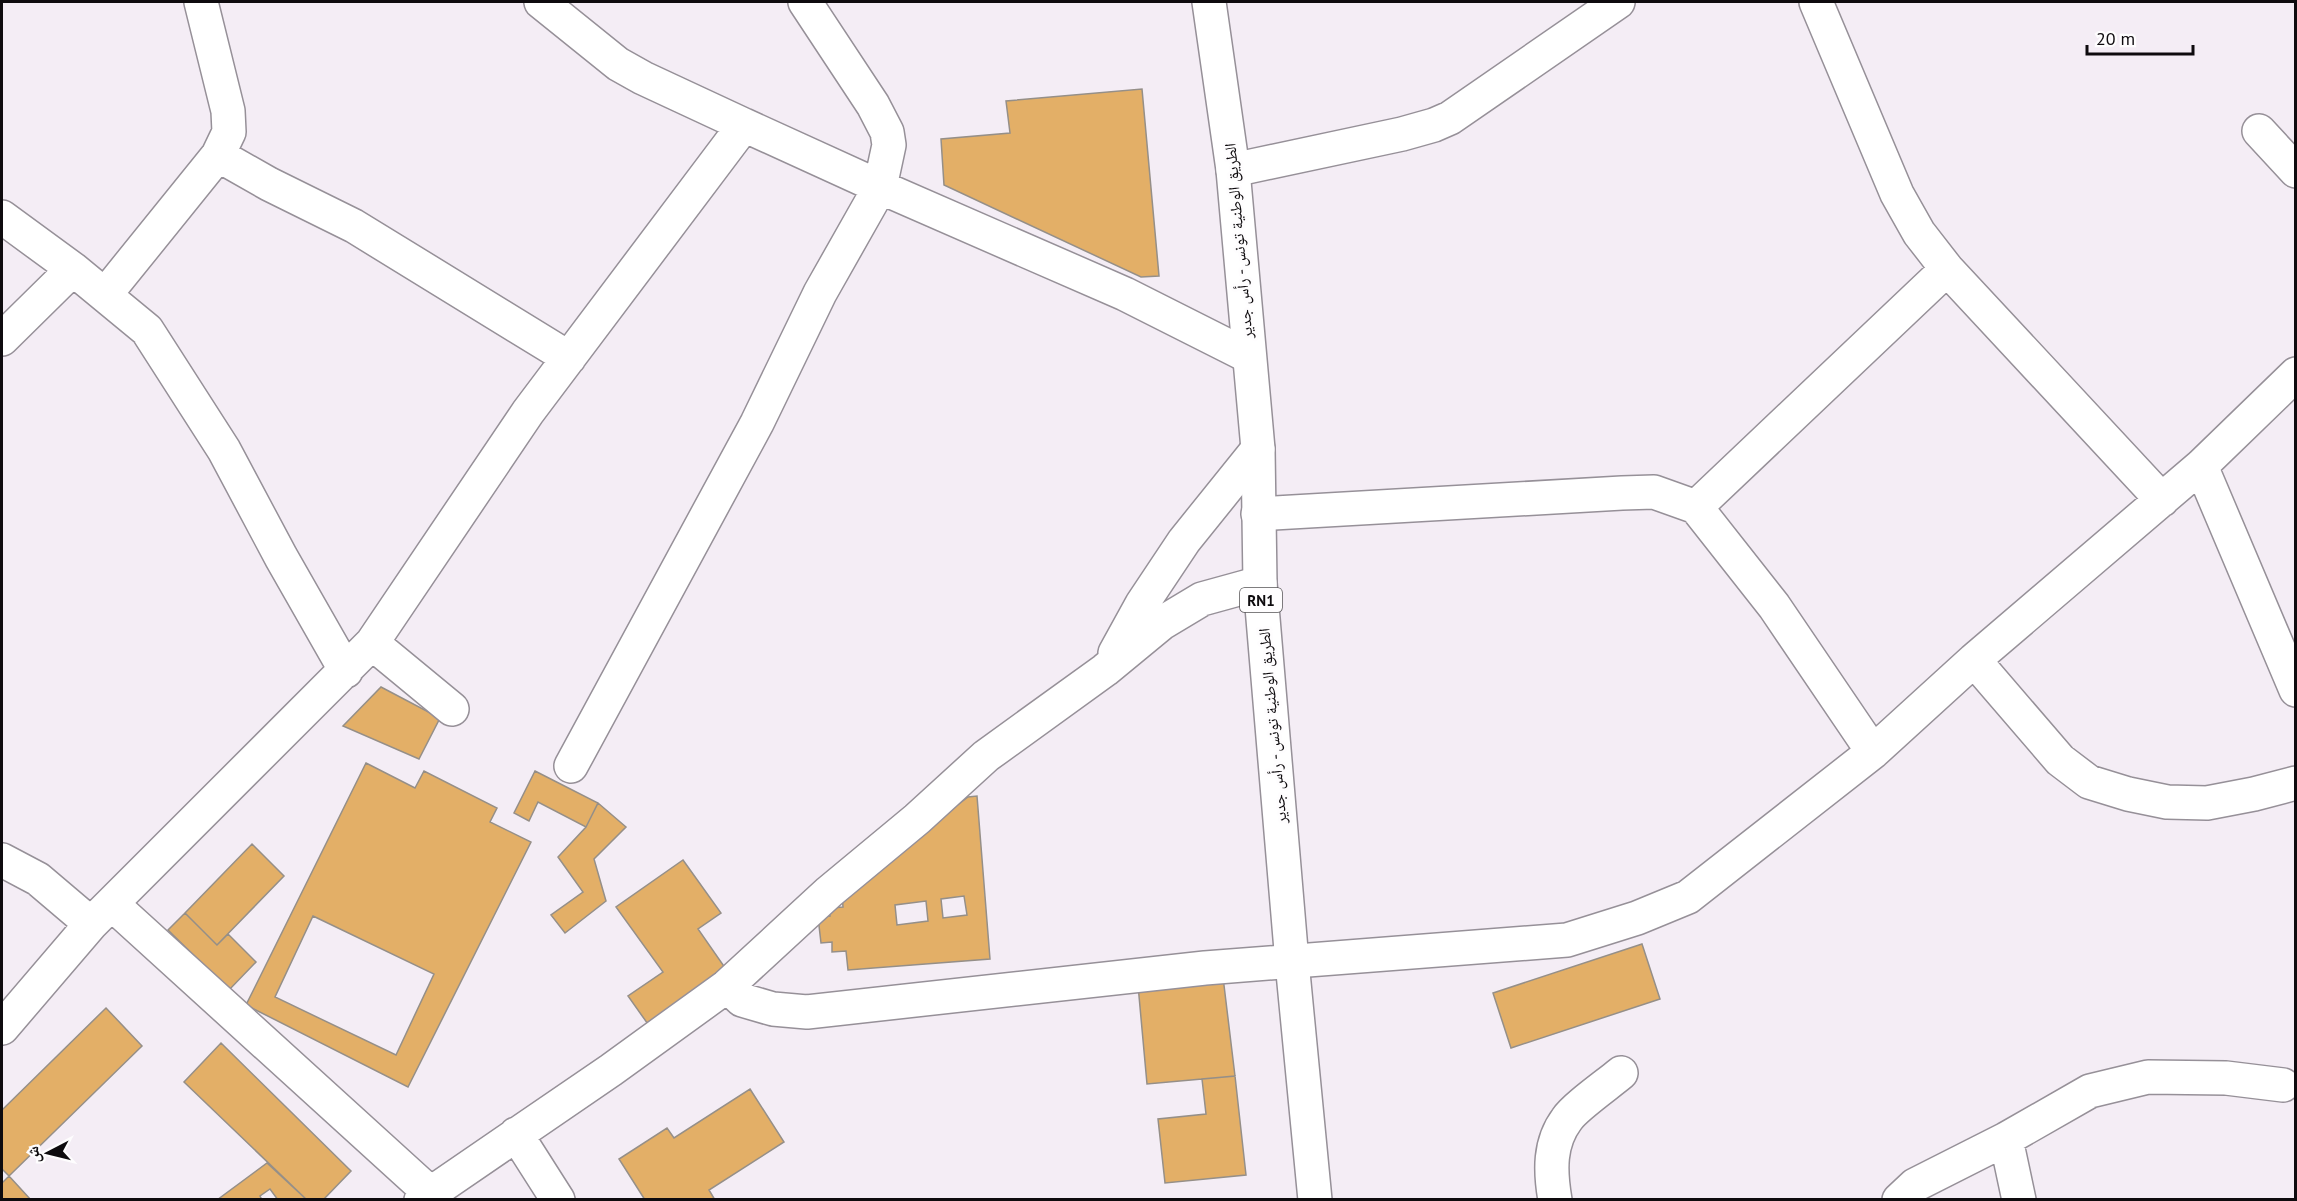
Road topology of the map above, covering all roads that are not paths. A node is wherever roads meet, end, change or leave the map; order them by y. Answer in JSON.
{"nodes":[{"id":1,"x":201,"y":2,"type":"edge"},
{"id":2,"x":541,"y":2,"type":"edge"},
{"id":3,"x":805,"y":2,"type":"edge"},
{"id":4,"x":1209,"y":2,"type":"edge"},
{"id":5,"x":1618,"y":2,"type":"edge"},
{"id":6,"x":1816,"y":2,"type":"edge"},
{"id":7,"x":744,"y":125,"type":"junction"},
{"id":8,"x":2259,"y":131,"type":"dead end"},
{"id":9,"x":218,"y":155,"type":"junction"},
{"id":10,"x":1233,"y":170,"type":"junction"},
{"id":11,"x":2295,"y":171,"type":"edge"},
{"id":12,"x":880,"y":187,"type":"junction"},
{"id":13,"x":2,"y":217,"type":"edge"},
{"id":14,"x":73,"y":269,"type":"junction"},
{"id":15,"x":1947,"y":269,"type":"junction"},
{"id":16,"x":105,"y":295,"type":"junction"},
{"id":17,"x":2,"y":339,"type":"edge"},
{"id":18,"x":1248,"y":356,"type":"junction"},
{"id":19,"x":569,"y":358,"type":"junction"},
{"id":20,"x":2295,"y":374,"type":"edge"},
{"id":21,"x":1258,"y":449,"type":"junction"},
{"id":22,"x":2201,"y":466,"type":"junction"},
{"id":23,"x":2162,"y":500,"type":"junction"},
{"id":24,"x":1696,"y":507,"type":"junction"},
{"id":25,"x":1258,"y":514,"type":"junction"},
{"id":26,"x":1260,"y":583,"type":"junction"},
{"id":27,"x":372,"y":643,"type":"junction"},
{"id":28,"x":1974,"y":660,"type":"junction"},
{"id":29,"x":1105,"y":670,"type":"junction"},
{"id":30,"x":346,"y":671,"type":"junction"},
{"id":31,"x":2295,"y":690,"type":"edge"},
{"id":32,"x":453,"y":709,"type":"dead end"},
{"id":33,"x":1874,"y":752,"type":"junction"},
{"id":34,"x":571,"y":766,"type":"dead end"},
{"id":35,"x":2295,"y":783,"type":"edge"},
{"id":36,"x":2,"y":860,"type":"edge"},
{"id":37,"x":101,"y":914,"type":"junction"},
{"id":38,"x":1292,"y":962,"type":"junction"},
{"id":39,"x":727,"y":986,"type":"junction"},
{"id":40,"x":2,"y":1028,"type":"edge"},
{"id":41,"x":1621,"y":1073,"type":"dead end"},
{"id":42,"x":2283,"y":1085,"type":"dead end"},
{"id":43,"x":516,"y":1134,"type":"junction"},
{"id":44,"x":2006,"y":1139,"type":"junction"},
{"id":45,"x":1914,"y":1195,"type":"edge"},
{"id":46,"x":426,"y":1196,"type":"edge"},
{"id":47,"x":558,"y":1200,"type":"edge"},
{"id":48,"x":1315,"y":1200,"type":"edge"},
{"id":49,"x":1555,"y":1200,"type":"edge"},
{"id":50,"x":2019,"y":1200,"type":"edge"}],
"edges":[{"from":1,"to":9,"type":"street"},
{"from":2,"to":7,"type":"street"},
{"from":3,"to":12,"type":"street"},
{"from":4,"to":10,"type":"street","name":"الطريق الوطنية تونس - رأس جدير","number":"RN1"},
{"from":5,"to":10,"type":"street"},
{"from":6,"to":15,"type":"street"},
{"from":7,"to":12,"type":"street"},
{"from":7,"to":19,"type":"street"},
{"from":8,"to":11,"type":"street"},
{"from":9,"to":16,"type":"street"},
{"from":9,"to":19,"type":"street"},
{"from":10,"to":18,"type":"street","name":"الطريق الوطنية تونس - رأس جدير","number":"RN1"},
{"from":12,"to":18,"type":"street"},
{"from":12,"to":34,"type":"street"},
{"from":13,"to":14,"type":"street"},
{"from":14,"to":16,"type":"street"},
{"from":14,"to":17,"type":"street"},
{"from":15,"to":23,"type":"street"},
{"from":15,"to":24,"type":"street"},
{"from":16,"to":30,"type":"street"},
{"from":18,"to":21,"type":"street","name":"الطريق الوطنية تونس - رأس جدير","number":"RN1"},
{"from":19,"to":27,"type":"street"},
{"from":20,"to":22,"type":"street"},
{"from":21,"to":25,"type":"street","name":"الطريق الوطنية تونس - رأس جدير","number":"RN1"},
{"from":21,"to":29,"type":"street"},
{"from":22,"to":23,"type":"street"},
{"from":22,"to":31,"type":"street"},
{"from":23,"to":28,"type":"street"},
{"from":24,"to":25,"type":"street"},
{"from":24,"to":33,"type":"street"},
{"from":25,"to":26,"type":"street","name":"الطريق الوطنية تونس - رأس جدير","number":"RN1"},
{"from":26,"to":29,"type":"street"},
{"from":26,"to":38,"type":"street","name":"الطريق الوطنية تونس - رأس جدير","number":"RN1"},
{"from":27,"to":30,"type":"street"},
{"from":27,"to":32,"type":"street"},
{"from":28,"to":33,"type":"street"},
{"from":28,"to":35,"type":"street"},
{"from":29,"to":39,"type":"street"},
{"from":30,"to":37,"type":"street"},
{"from":33,"to":38,"type":"street"},
{"from":36,"to":37,"type":"street"},
{"from":37,"to":40,"type":"street"},
{"from":37,"to":46,"type":"street"},
{"from":38,"to":39,"type":"street"},
{"from":38,"to":48,"type":"street","name":"الطريق الوطنية تونس - رأس جدير","number":"RN1"},
{"from":39,"to":43,"type":"street"},
{"from":41,"to":49,"type":"street"},
{"from":42,"to":44,"type":"street"},
{"from":43,"to":46,"type":"street"},
{"from":43,"to":47,"type":"street"},
{"from":44,"to":45,"type":"street"},
{"from":44,"to":50,"type":"street"}]}
